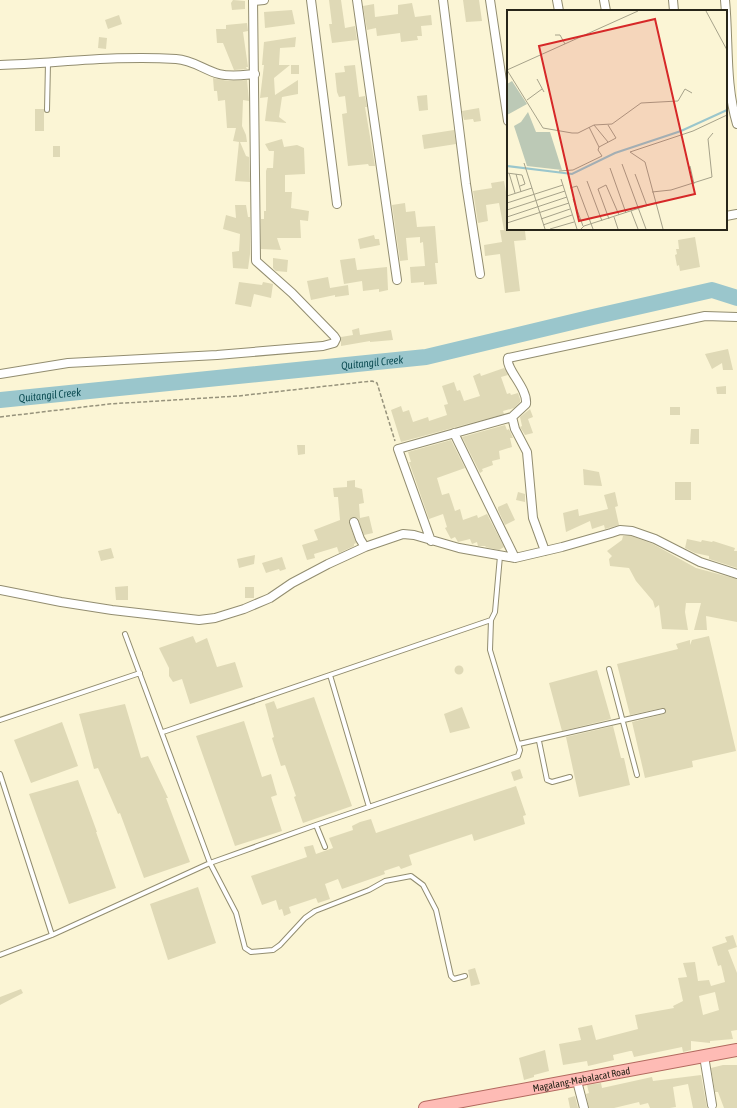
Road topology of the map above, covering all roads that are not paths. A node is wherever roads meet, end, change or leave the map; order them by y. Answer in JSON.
{"nodes":[{"id":1,"x":264,"y":0,"type":"edge"},
{"id":2,"x":311,"y":0,"type":"edge"},
{"id":3,"x":357,"y":0,"type":"edge"},
{"id":4,"x":443,"y":0,"type":"edge"},
{"id":5,"x":490,"y":0,"type":"edge"},
{"id":6,"x":557,"y":0,"type":"edge"},
{"id":7,"x":604,"y":0,"type":"edge"},
{"id":8,"x":673,"y":0,"type":"edge"},
{"id":9,"x":725,"y":0,"type":"edge"},
{"id":10,"x":254,"y":1,"type":"edge"},
{"id":11,"x":558,"y":10,"type":"edge"},
{"id":12,"x":606,"y":10,"type":"edge"},
{"id":13,"x":674,"y":10,"type":"edge"},
{"id":14,"x":726,"y":10,"type":"edge"},
{"id":15,"x":727,"y":32,"type":"edge"},
{"id":16,"x":48,"y":63,"type":"junction"},
{"id":17,"x":0,"y":65,"type":"edge"},
{"id":18,"x":255,"y":74,"type":"junction"},
{"id":19,"x":47,"y":110,"type":"dead end"},
{"id":20,"x":507,"y":114,"type":"edge"},
{"id":21,"x":737,"y":124,"type":"edge"},
{"id":22,"x":337,"y":204,"type":"dead end"},
{"id":23,"x":737,"y":214,"type":"edge"},
{"id":24,"x":727,"y":216,"type":"edge"},
{"id":25,"x":480,"y":274,"type":"dead end"},
{"id":26,"x":397,"y":280,"type":"dead end"},
{"id":27,"x":737,"y":316,"type":"edge"},
{"id":28,"x":0,"y":374,"type":"edge"},
{"id":29,"x":512,"y":416,"type":"junction"},
{"id":30,"x":454,"y":433,"type":"junction"},
{"id":31,"x":354,"y":522,"type":"dead end"},
{"id":32,"x":431,"y":541,"type":"junction"},
{"id":33,"x":365,"y":547,"type":"junction"},
{"id":34,"x":545,"y":551,"type":"junction"},
{"id":35,"x":500,"y":556,"type":"junction"},
{"id":36,"x":515,"y":558,"type":"junction"},
{"id":37,"x":737,"y":574,"type":"edge"},
{"id":38,"x":0,"y":590,"type":"edge"},
{"id":39,"x":491,"y":620,"type":"junction"},
{"id":40,"x":125,"y":634,"type":"dead end"},
{"id":41,"x":609,"y":669,"type":"dead end"},
{"id":42,"x":140,"y":673,"type":"junction"},
{"id":43,"x":330,"y":676,"type":"junction"},
{"id":44,"x":663,"y":711,"type":"dead end"},
{"id":45,"x":0,"y":720,"type":"edge"},
{"id":46,"x":622,"y":721,"type":"junction"},
{"id":47,"x":163,"y":732,"type":"junction"},
{"id":48,"x":539,"y":741,"type":"junction"},
{"id":49,"x":519,"y":744,"type":"junction"},
{"id":50,"x":0,"y":774,"type":"edge"},
{"id":51,"x":637,"y":775,"type":"dead end"},
{"id":52,"x":570,"y":777,"type":"dead end"},
{"id":53,"x":369,"y":807,"type":"junction"},
{"id":54,"x":316,"y":824,"type":"junction"},
{"id":55,"x":325,"y":847,"type":"dead end"},
{"id":56,"x":210,"y":863,"type":"junction"},
{"id":57,"x":52,"y":935,"type":"junction"},
{"id":58,"x":0,"y":955,"type":"edge"},
{"id":59,"x":465,"y":976,"type":"dead end"},
{"id":60,"x":737,"y":1050,"type":"edge"},
{"id":61,"x":704,"y":1056,"type":"junction"},
{"id":62,"x":577,"y":1081,"type":"junction"},
{"id":63,"x":712,"y":1106,"type":"dead end"},
{"id":64,"x":425,"y":1108,"type":"edge"},
{"id":65,"x":584,"y":1108,"type":"edge"}],
"edges":[{"from":1,"to":10,"type":"street"},
{"from":2,"to":22,"type":"street"},
{"from":3,"to":26,"type":"street"},
{"from":4,"to":25,"type":"street"},
{"from":5,"to":20,"type":"street"},
{"from":6,"to":11,"type":"street"},
{"from":7,"to":12,"type":"street"},
{"from":8,"to":13,"type":"street"},
{"from":9,"to":14,"type":"street"},
{"from":10,"to":18,"type":"street"},
{"from":15,"to":21,"type":"street"},
{"from":16,"to":17,"type":"street"},
{"from":16,"to":18,"type":"street"},
{"from":16,"to":19,"type":"lane"},
{"from":18,"to":28,"type":"street"},
{"from":23,"to":24,"type":"street"},
{"from":27,"to":29,"type":"street"},
{"from":29,"to":30,"type":"street"},
{"from":29,"to":34,"type":"street"},
{"from":30,"to":32,"type":"street"},
{"from":30,"to":36,"type":"street"},
{"from":31,"to":33,"type":"street"},
{"from":32,"to":33,"type":"street"},
{"from":32,"to":35,"type":"street"},
{"from":33,"to":38,"type":"street"},
{"from":34,"to":36,"type":"street"},
{"from":34,"to":37,"type":"street"},
{"from":35,"to":36,"type":"street"},
{"from":35,"to":39,"type":"lane"},
{"from":39,"to":43,"type":"lane"},
{"from":39,"to":49,"type":"lane"},
{"from":40,"to":42,"type":"lane"},
{"from":41,"to":46,"type":"lane"},
{"from":42,"to":45,"type":"lane"},
{"from":42,"to":47,"type":"lane"},
{"from":43,"to":47,"type":"lane"},
{"from":43,"to":53,"type":"lane"},
{"from":44,"to":46,"type":"lane"},
{"from":46,"to":48,"type":"lane"},
{"from":46,"to":51,"type":"lane"},
{"from":47,"to":56,"type":"lane"},
{"from":48,"to":49,"type":"lane"},
{"from":48,"to":52,"type":"lane"},
{"from":49,"to":53,"type":"lane"},
{"from":50,"to":57,"type":"lane"},
{"from":53,"to":54,"type":"lane"},
{"from":54,"to":55,"type":"lane"},
{"from":54,"to":56,"type":"lane"},
{"from":56,"to":57,"type":"lane"},
{"from":56,"to":59,"type":"lane"},
{"from":57,"to":58,"type":"lane"},
{"from":60,"to":61,"type":"main road","name":"Magalang-Mabalacat Road"},
{"from":61,"to":62,"type":"main road","name":"Magalang-Mabalacat Road"},
{"from":61,"to":63,"type":"street"},
{"from":62,"to":64,"type":"main road","name":"Magalang-Mabalacat Road"},
{"from":62,"to":65,"type":"street"}]}
